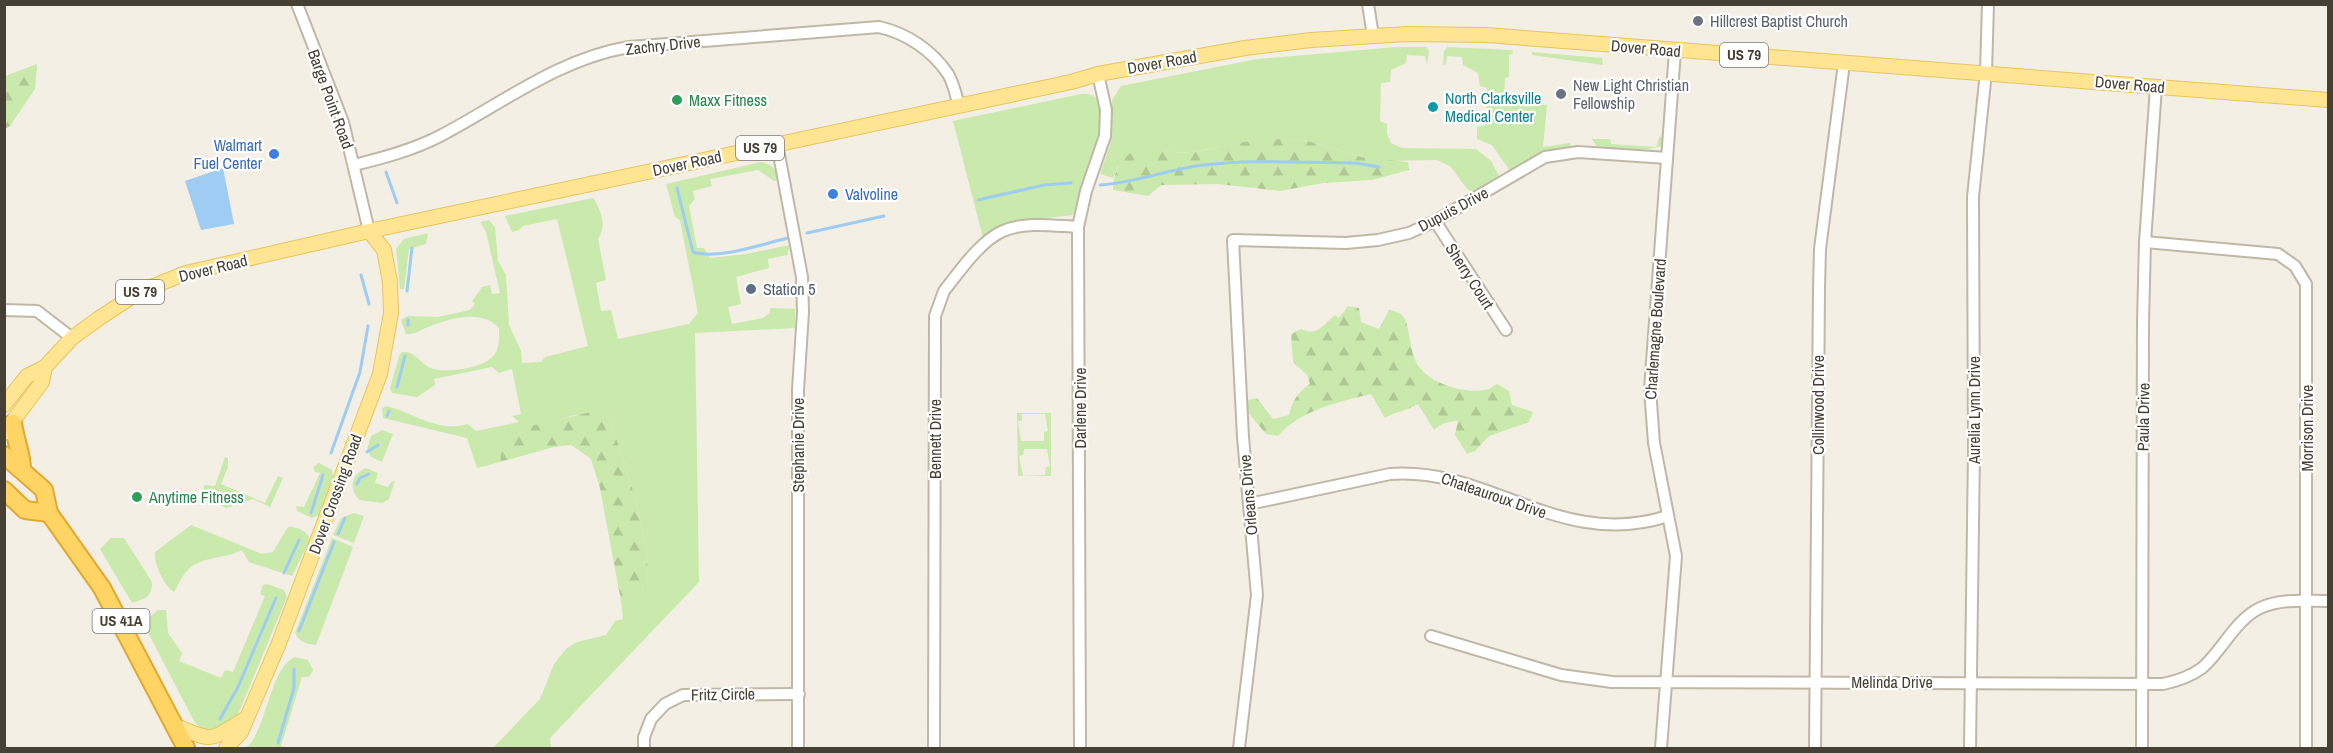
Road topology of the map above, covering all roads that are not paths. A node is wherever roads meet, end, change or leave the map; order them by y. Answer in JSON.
{"nodes":[{"id":1,"x":297,"y":4,"type":"edge"},
{"id":2,"x":1368,"y":4,"type":"edge"},
{"id":3,"x":1988,"y":4,"type":"edge"},
{"id":4,"x":1373,"y":36,"type":"junction"},
{"id":5,"x":1675,"y":51,"type":"junction"},
{"id":6,"x":1844,"y":63,"type":"junction"},
{"id":7,"x":1986,"y":72,"type":"junction"},
{"id":8,"x":1098,"y":74,"type":"junction"},
{"id":9,"x":2156,"y":87,"type":"junction"},
{"id":10,"x":2328,"y":100,"type":"edge"},
{"id":11,"x":959,"y":106,"type":"junction"},
{"id":12,"x":777,"y":144,"type":"junction"},
{"id":13,"x":1666,"y":158,"type":"junction"},
{"id":14,"x":354,"y":165,"type":"junction"},
{"id":15,"x":1435,"y":222,"type":"junction"},
{"id":16,"x":1078,"y":226,"type":"junction"},
{"id":17,"x":369,"y":231,"type":"junction"},
{"id":18,"x":1233,"y":240,"type":"joint"},
{"id":19,"x":2145,"y":242,"type":"junction"},
{"id":20,"x":4,"y":310,"type":"edge"},
{"id":21,"x":1506,"y":330,"type":"dead end"},
{"id":22,"x":72,"y":339,"type":"junction"},
{"id":23,"x":45,"y":367,"type":"junction"},
{"id":24,"x":4,"y":405,"type":"edge"},
{"id":25,"x":9,"y":428,"type":"edge"},
{"id":26,"x":4,"y":455,"type":"edge"},
{"id":27,"x":22,"y":469,"type":"junction"},
{"id":28,"x":4,"y":490,"type":"edge"},
{"id":29,"x":1249,"y":504,"type":"junction"},
{"id":30,"x":49,"y":513,"type":"junction"},
{"id":31,"x":1668,"y":516,"type":"junction"},
{"id":32,"x":2308,"y":601,"type":"junction"},
{"id":33,"x":2328,"y":601,"type":"edge"},
{"id":34,"x":1431,"y":636,"type":"dead end"},
{"id":35,"x":1664,"y":682,"type":"junction"},
{"id":36,"x":1969,"y":682,"type":"junction"},
{"id":37,"x":2141,"y":682,"type":"junction"},
{"id":38,"x":1816,"y":683,"type":"junction"},
{"id":39,"x":799,"y":694,"type":"junction"},
{"id":40,"x":248,"y":716,"type":"junction"},
{"id":41,"x":173,"y":725,"type":"junction"},
{"id":42,"x":186,"y":748,"type":"edge"},
{"id":43,"x":226,"y":748,"type":"edge"},
{"id":44,"x":644,"y":748,"type":"edge"},
{"id":45,"x":798,"y":748,"type":"edge"},
{"id":46,"x":934,"y":748,"type":"edge"},
{"id":47,"x":1080,"y":748,"type":"edge"},
{"id":48,"x":1239,"y":748,"type":"edge"},
{"id":49,"x":1661,"y":748,"type":"edge"},
{"id":50,"x":1815,"y":748,"type":"edge"},
{"id":51,"x":1970,"y":748,"type":"edge"},
{"id":52,"x":2142,"y":748,"type":"edge"},
{"id":53,"x":2306,"y":748,"type":"edge"}],
"edges":[{"from":1,"to":14,"type":"street","name":"Barge Point Road"},
{"from":2,"to":4,"type":"street"},
{"from":3,"to":7,"type":"street","name":"Aurelia Lynn Drive"},
{"from":4,"to":5,"type":"main road","name":"Dover Road","number":"US 79"},
{"from":4,"to":8,"type":"main road","name":"Dover Road","number":"US 79"},
{"from":5,"to":6,"type":"main road","name":"Dover Road","number":"US 79"},
{"from":5,"to":13,"type":"street","name":"Charlemagne Boulevard"},
{"from":6,"to":7,"type":"main road","name":"Dover Road","number":"US 79"},
{"from":6,"to":38,"type":"street","name":"Collinwood Drive"},
{"from":7,"to":9,"type":"main road","name":"Dover Road","number":"US 79"},
{"from":7,"to":36,"type":"street","name":"Aurelia Lynn Drive"},
{"from":8,"to":11,"type":"main road","name":"Dover Road","number":"US 79"},
{"from":8,"to":16,"type":"street","name":"Darlene Drive"},
{"from":9,"to":10,"type":"main road","name":"Dover Road","number":"US 79"},
{"from":9,"to":19,"type":"street","name":"Paula Drive"},
{"from":11,"to":12,"type":"main road","name":"Dover Road","number":"US 79"},
{"from":11,"to":14,"type":"street","name":"Zachry Drive"},
{"from":12,"to":17,"type":"main road","name":"Dover Road","number":"US 79"},
{"from":12,"to":39,"type":"street","name":"Stephanie Drive"},
{"from":13,"to":15,"type":"street","name":"Dupuis Drive"},
{"from":13,"to":31,"type":"street","name":"Charlemagne Boulevard"},
{"from":14,"to":17,"type":"street","name":"Barge Point Road"},
{"from":15,"to":18,"type":"street","name":"Dupuis Drive"},
{"from":15,"to":21,"type":"street","name":"Sherry Court"},
{"from":16,"to":46,"type":"street","name":"Bennett Drive"},
{"from":16,"to":47,"type":"street","name":"Darlene Drive"},
{"from":17,"to":22,"type":"main road","name":"Dover Road","number":"US 79"},
{"from":17,"to":40,"type":"main road","name":"Dover Crossing Road"},
{"from":18,"to":29,"type":"street","name":"Orleans Drive"},
{"from":19,"to":32,"type":"street","name":"Morrison Drive"},
{"from":19,"to":37,"type":"street","name":"Paula Drive"},
{"from":20,"to":22,"type":"street"},
{"from":22,"to":23,"type":"main road","name":"Dover Road","number":"US 79"},
{"from":23,"to":24,"type":"main road","name":"Dover Road"},
{"from":23,"to":25,"type":"main road","name":"Dover Road"},
{"from":25,"to":27,"type":"highway"},
{"from":26,"to":27,"type":"highway","number":"US 41A"},
{"from":27,"to":30,"type":"highway","number":"US 41A"},
{"from":28,"to":30,"type":"highway"},
{"from":29,"to":31,"type":"street","name":"Chateauroux Drive"},
{"from":29,"to":48,"type":"street","name":"Orleans Drive"},
{"from":30,"to":41,"type":"highway","number":"US 41A"},
{"from":31,"to":35,"type":"street","name":"Charlemagne Boulevard"},
{"from":32,"to":33,"type":"street","name":"Melinda Drive"},
{"from":32,"to":37,"type":"street","name":"Melinda Drive"},
{"from":32,"to":53,"type":"street","name":"Morrison Drive"},
{"from":34,"to":35,"type":"street","name":"Melinda Drive"},
{"from":35,"to":38,"type":"street","name":"Melinda Drive"},
{"from":35,"to":49,"type":"street","name":"Charlemagne Boulevard"},
{"from":36,"to":37,"type":"street","name":"Melinda Drive"},
{"from":36,"to":38,"type":"street","name":"Melinda Drive"},
{"from":36,"to":51,"type":"street","name":"Aurelia Lynn Drive"},
{"from":37,"to":52,"type":"street","name":"Paula Drive"},
{"from":38,"to":50,"type":"street","name":"Collinwood Drive"},
{"from":39,"to":44,"type":"street","name":"Fritz Circle"},
{"from":39,"to":45,"type":"street","name":"Stephanie Drive"},
{"from":40,"to":41,"type":"main road"},
{"from":40,"to":43,"type":"main road","name":"Dover Crossing Road"},
{"from":41,"to":42,"type":"highway","number":"US 41A"}]}
